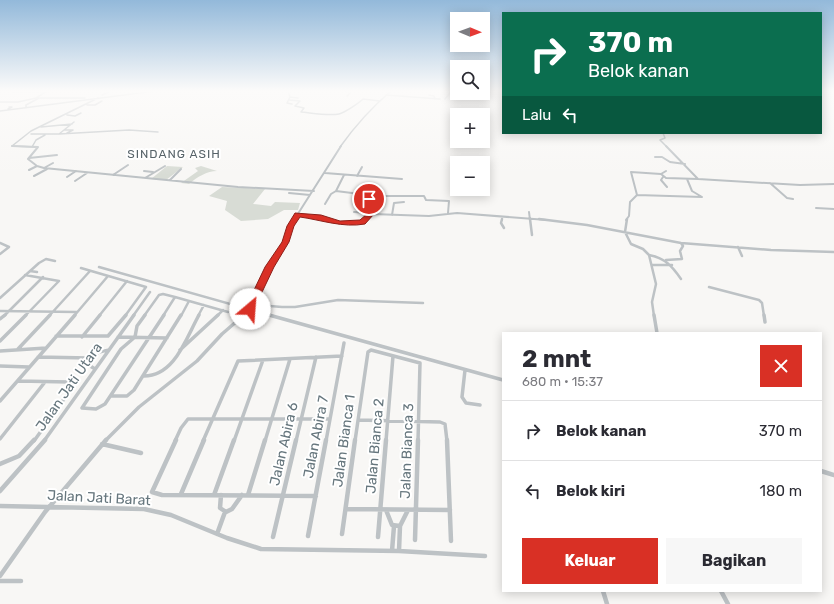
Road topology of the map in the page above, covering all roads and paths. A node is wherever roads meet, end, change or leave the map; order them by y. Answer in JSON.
{"nodes":[{"id":1,"x":55,"y":119,"type":"edge"},
{"id":2,"x":362,"y":119,"type":"edge"},
{"id":3,"x":40,"y":127,"type":"junction"},
{"id":4,"x":65,"y":130,"type":"junction"},
{"id":5,"x":158,"y":132,"type":"dead end"},
{"id":6,"x":29,"y":134,"type":"junction"},
{"id":7,"x":45,"y":134,"type":"junction"},
{"id":8,"x":59,"y":134,"type":"junction"},
{"id":9,"x":66,"y":134,"type":"junction"},
{"id":10,"x":663,"y":134,"type":"edge"},
{"id":11,"x":32,"y":147,"type":"junction"},
{"id":12,"x":57,"y":154,"type":"dead end"},
{"id":13,"x":655,"y":157,"type":"dead end"},
{"id":14,"x":28,"y":158,"type":"junction"},
{"id":15,"x":53,"y":163,"type":"dead end"},
{"id":16,"x":685,"y":164,"type":"junction"},
{"id":17,"x":128,"y":165,"type":"dead end"},
{"id":18,"x":37,"y":166,"type":"junction"},
{"id":19,"x":165,"y":166,"type":"dead end"},
{"id":20,"x":362,"y":166,"type":"dead end"},
{"id":21,"x":46,"y":169,"type":"junction"},
{"id":22,"x":181,"y":169,"type":"dead end"},
{"id":23,"x":29,"y":170,"type":"dead end"},
{"id":24,"x":76,"y":171,"type":"junction"},
{"id":25,"x":144,"y":171,"type":"dead end"},
{"id":26,"x":666,"y":171,"type":"dead end"},
{"id":27,"x":87,"y":172,"type":"junction"},
{"id":28,"x":153,"y":172,"type":"junction"},
{"id":29,"x":325,"y":173,"type":"junction"},
{"id":30,"x":113,"y":175,"type":"junction"},
{"id":31,"x":344,"y":175,"type":"junction"},
{"id":32,"x":662,"y":175,"type":"junction"},
{"id":33,"x":34,"y":176,"type":"dead end"},
{"id":34,"x":357,"y":176,"type":"junction"},
{"id":35,"x":67,"y":177,"type":"dead end"},
{"id":36,"x":145,"y":178,"type":"junction"},
{"id":37,"x":402,"y":179,"type":"dead end"},
{"id":38,"x":686,"y":179,"type":"junction"},
{"id":39,"x":698,"y":179,"type":"junction"},
{"id":40,"x":170,"y":180,"type":"junction"},
{"id":41,"x":75,"y":181,"type":"dead end"},
{"id":42,"x":770,"y":183,"type":"junction"},
{"id":43,"x":834,"y":184,"type":"edge"},
{"id":44,"x":668,"y":187,"type":"dead end"},
{"id":45,"x":314,"y":190,"type":"junction"},
{"id":46,"x":336,"y":191,"type":"junction"},
{"id":47,"x":289,"y":193,"type":"dead end"},
{"id":48,"x":310,"y":195,"type":"junction"},
{"id":49,"x":372,"y":195,"type":"junction"},
{"id":50,"x":637,"y":195,"type":"junction"},
{"id":51,"x":404,"y":196,"type":"junction"},
{"id":52,"x":793,"y":199,"type":"dead end"},
{"id":53,"x":325,"y":204,"type":"dead end"},
{"id":54,"x":816,"y":208,"type":"dead end"},
{"id":55,"x":834,"y":210,"type":"edge"},
{"id":56,"x":354,"y":212,"type":"dead end"},
{"id":57,"x":529,"y":212,"type":"dead end"},
{"id":58,"x":448,"y":213,"type":"junction"},
{"id":59,"x":369,"y":214,"type":"junction"},
{"id":60,"x":298,"y":215,"type":"junction"},
{"id":61,"x":392,"y":215,"type":"junction"},
{"id":62,"x":502,"y":217,"type":"junction"},
{"id":63,"x":529,"y":218,"type":"junction"},
{"id":64,"x":580,"y":224,"type":"junction"},
{"id":65,"x":504,"y":228,"type":"dead end"},
{"id":66,"x":580,"y":228,"type":"dead end"},
{"id":67,"x":625,"y":232,"type":"junction"},
{"id":68,"x":532,"y":235,"type":"dead end"},
{"id":69,"x":681,"y":243,"type":"junction"},
{"id":70,"x":0,"y":244,"type":"edge"},
{"id":71,"x":738,"y":247,"type":"junction"},
{"id":72,"x":834,"y":252,"type":"edge"},
{"id":73,"x":0,"y":254,"type":"edge"},
{"id":74,"x":649,"y":255,"type":"junction"},
{"id":75,"x":742,"y":256,"type":"dead end"},
{"id":76,"x":666,"y":260,"type":"junction"},
{"id":77,"x":55,"y":261,"type":"dead end"},
{"id":78,"x":652,"y":265,"type":"junction"},
{"id":79,"x":672,"y":265,"type":"junction"},
{"id":80,"x":99,"y":267,"type":"dead end"},
{"id":81,"x":81,"y":268,"type":"dead end"},
{"id":82,"x":30,"y":271,"type":"junction"},
{"id":83,"x":37,"y":272,"type":"dead end"},
{"id":84,"x":90,"y":272,"type":"junction"},
{"id":85,"x":25,"y":275,"type":"junction"},
{"id":86,"x":108,"y":276,"type":"junction"},
{"id":87,"x":43,"y":277,"type":"junction"},
{"id":88,"x":681,"y":280,"type":"dead end"},
{"id":89,"x":127,"y":281,"type":"junction"},
{"id":90,"x":708,"y":287,"type":"dead end"},
{"id":91,"x":150,"y":292,"type":"dead end"},
{"id":92,"x":175,"y":297,"type":"junction"},
{"id":93,"x":0,"y":298,"type":"edge"},
{"id":94,"x":189,"y":301,"type":"junction"},
{"id":95,"x":253,"y":302,"type":"junction"},
{"id":96,"x":423,"y":303,"type":"dead end"},
{"id":97,"x":204,"y":305,"type":"junction"},
{"id":98,"x":250,"y":309,"type":"junction"},
{"id":99,"x":223,"y":310,"type":"junction"},
{"id":100,"x":0,"y":312,"type":"edge"},
{"id":101,"x":7,"y":312,"type":"junction"},
{"id":102,"x":29,"y":312,"type":"junction"},
{"id":103,"x":52,"y":312,"type":"junction"},
{"id":104,"x":77,"y":312,"type":"junction"},
{"id":105,"x":228,"y":312,"type":"dead end"},
{"id":106,"x":0,"y":319,"type":"edge"},
{"id":107,"x":765,"y":322,"type":"dead end"},
{"id":108,"x":657,"y":332,"type":"edge"},
{"id":109,"x":56,"y":336,"type":"junction"},
{"id":110,"x":82,"y":337,"type":"junction"},
{"id":111,"x":118,"y":337,"type":"junction"},
{"id":112,"x":135,"y":337,"type":"junction"},
{"id":113,"x":148,"y":338,"type":"junction"},
{"id":114,"x":167,"y":338,"type":"junction"},
{"id":115,"x":0,"y":341,"type":"edge"},
{"id":116,"x":344,"y":343,"type":"dead end"},
{"id":117,"x":46,"y":348,"type":"junction"},
{"id":118,"x":18,"y":349,"type":"junction"},
{"id":119,"x":109,"y":350,"type":"junction"},
{"id":120,"x":0,"y":351,"type":"edge"},
{"id":121,"x":177,"y":354,"type":"junction"},
{"id":122,"x":342,"y":356,"type":"junction"},
{"id":123,"x":394,"y":356,"type":"junction"},
{"id":124,"x":316,"y":357,"type":"junction"},
{"id":125,"x":38,"y":358,"type":"junction"},
{"id":126,"x":89,"y":358,"type":"junction"},
{"id":127,"x":290,"y":359,"type":"junction"},
{"id":128,"x":263,"y":360,"type":"junction"},
{"id":129,"x":1,"y":367,"type":"edge"},
{"id":130,"x":29,"y":367,"type":"junction"},
{"id":131,"x":95,"y":369,"type":"junction"},
{"id":132,"x":465,"y":370,"type":"junction"},
{"id":133,"x":144,"y":376,"type":"junction"},
{"id":134,"x":502,"y":380,"type":"edge"},
{"id":135,"x":18,"y":381,"type":"junction"},
{"id":136,"x":45,"y":382,"type":"junction"},
{"id":137,"x":111,"y":396,"type":"junction"},
{"id":138,"x":0,"y":401,"type":"edge"},
{"id":139,"x":480,"y":405,"type":"dead end"},
{"id":140,"x":213,"y":418,"type":"junction"},
{"id":141,"x":242,"y":418,"type":"junction"},
{"id":142,"x":272,"y":418,"type":"junction"},
{"id":143,"x":301,"y":418,"type":"junction"},
{"id":144,"x":330,"y":419,"type":"junction"},
{"id":145,"x":358,"y":420,"type":"junction"},
{"id":146,"x":388,"y":421,"type":"junction"},
{"id":147,"x":419,"y":421,"type":"junction"},
{"id":148,"x":0,"y":438,"type":"edge"},
{"id":149,"x":102,"y":444,"type":"junction"},
{"id":150,"x":141,"y":453,"type":"dead end"},
{"id":151,"x":0,"y":464,"type":"edge"},
{"id":152,"x":822,"y":471,"type":"edge"},
{"id":153,"x":834,"y":475,"type":"edge"},
{"id":154,"x":0,"y":491,"type":"edge"},
{"id":155,"x":181,"y":494,"type":"junction"},
{"id":156,"x":214,"y":495,"type":"junction"},
{"id":157,"x":221,"y":495,"type":"junction"},
{"id":158,"x":242,"y":495,"type":"junction"},
{"id":159,"x":248,"y":495,"type":"junction"},
{"id":160,"x":283,"y":495,"type":"junction"},
{"id":161,"x":316,"y":496,"type":"junction"},
{"id":162,"x":0,"y":506,"type":"edge"},
{"id":163,"x":50,"y":506,"type":"junction"},
{"id":164,"x":346,"y":509,"type":"junction"},
{"id":165,"x":383,"y":510,"type":"junction"},
{"id":166,"x":408,"y":510,"type":"junction"},
{"id":167,"x":416,"y":510,"type":"junction"},
{"id":168,"x":450,"y":510,"type":"junction"},
{"id":169,"x":225,"y":512,"type":"junction"},
{"id":170,"x":394,"y":526,"type":"junction"},
{"id":171,"x":400,"y":526,"type":"junction"},
{"id":172,"x":218,"y":534,"type":"junction"},
{"id":173,"x":342,"y":534,"type":"dead end"},
{"id":174,"x":308,"y":536,"type":"dead end"},
{"id":175,"x":273,"y":537,"type":"dead end"},
{"id":176,"x":378,"y":537,"type":"dead end"},
{"id":177,"x":415,"y":540,"type":"dead end"},
{"id":178,"x":451,"y":541,"type":"dead end"},
{"id":179,"x":393,"y":543,"type":"junction"},
{"id":180,"x":400,"y":543,"type":"junction"},
{"id":181,"x":392,"y":551,"type":"junction"},
{"id":182,"x":399,"y":551,"type":"junction"},
{"id":183,"x":485,"y":556,"type":"dead end"},
{"id":184,"x":0,"y":576,"type":"edge"},
{"id":185,"x":0,"y":581,"type":"edge"},
{"id":186,"x":21,"y":581,"type":"dead end"},
{"id":187,"x":603,"y":592,"type":"edge"},
{"id":188,"x":721,"y":592,"type":"edge"},
{"id":189,"x":607,"y":604,"type":"edge"},
{"id":190,"x":728,"y":604,"type":"edge"}],
"edges":[{"from":1,"to":3,"type":"street"},
{"from":2,"to":29,"type":"street"},
{"from":3,"to":4,"type":"street"},
{"from":3,"to":6,"type":"street"},
{"from":4,"to":8,"type":"street"},
{"from":4,"to":9,"type":"street"},
{"from":5,"to":9,"type":"street"},
{"from":6,"to":7,"type":"street"},
{"from":6,"to":11,"type":"street"},
{"from":7,"to":8,"type":"street"},
{"from":7,"to":11,"type":"street"},
{"from":8,"to":9,"type":"street"},
{"from":10,"to":16,"type":"street"},
{"from":11,"to":14,"type":"street"},
{"from":12,"to":14,"type":"street"},
{"from":13,"to":16,"type":"street"},
{"from":14,"to":18,"type":"street"},
{"from":15,"to":21,"type":"street"},
{"from":16,"to":39,"type":"street"},
{"from":17,"to":30,"type":"street"},
{"from":18,"to":21,"type":"street"},
{"from":18,"to":23,"type":"street"},
{"from":19,"to":28,"type":"street"},
{"from":20,"to":34,"type":"street"},
{"from":21,"to":24,"type":"street"},
{"from":21,"to":33,"type":"street"},
{"from":22,"to":40,"type":"street"},
{"from":24,"to":27,"type":"street"},
{"from":24,"to":35,"type":"street"},
{"from":25,"to":28,"type":"street"},
{"from":26,"to":32,"type":"street"},
{"from":27,"to":30,"type":"street"},
{"from":27,"to":41,"type":"street"},
{"from":28,"to":36,"type":"street"},
{"from":29,"to":31,"type":"street"},
{"from":29,"to":45,"type":"street"},
{"from":30,"to":36,"type":"street"},
{"from":31,"to":34,"type":"street"},
{"from":31,"to":46,"type":"street"},
{"from":32,"to":38,"type":"street"},
{"from":32,"to":44,"type":"street"},
{"from":32,"to":50,"type":"street"},
{"from":34,"to":37,"type":"street"},
{"from":36,"to":40,"type":"street"},
{"from":38,"to":39,"type":"street"},
{"from":38,"to":50,"type":"street"},
{"from":39,"to":42,"type":"street"},
{"from":40,"to":45,"type":"street"},
{"from":42,"to":43,"type":"street"},
{"from":42,"to":52,"type":"street"},
{"from":45,"to":48,"type":"street"},
{"from":46,"to":49,"type":"street"},
{"from":46,"to":53,"type":"street"},
{"from":47,"to":48,"type":"street"},
{"from":48,"to":60,"type":"street"},
{"from":49,"to":51,"type":"street"},
{"from":49,"to":59,"type":"street"},
{"from":50,"to":67,"type":"street"},
{"from":51,"to":58,"type":"street"},
{"from":51,"to":61,"type":"street"},
{"from":54,"to":55,"type":"street"},
{"from":56,"to":59,"type":"street"},
{"from":57,"to":63,"type":"street"},
{"from":58,"to":61,"type":"street"},
{"from":58,"to":62,"type":"street"},
{"from":59,"to":60,"type":"street"},
{"from":59,"to":61,"type":"street"},
{"from":60,"to":95,"type":"street"},
{"from":62,"to":63,"type":"street"},
{"from":62,"to":65,"type":"street"},
{"from":63,"to":64,"type":"street"},
{"from":63,"to":68,"type":"street"},
{"from":64,"to":66,"type":"street"},
{"from":64,"to":67,"type":"street"},
{"from":67,"to":69,"type":"street"},
{"from":67,"to":74,"type":"street"},
{"from":69,"to":71,"type":"street"},
{"from":69,"to":76,"type":"street"},
{"from":70,"to":73,"type":"street"},
{"from":71,"to":72,"type":"street"},
{"from":71,"to":75,"type":"street"},
{"from":74,"to":76,"type":"street"},
{"from":74,"to":78,"type":"street"},
{"from":76,"to":79,"type":"street"},
{"from":77,"to":82,"type":"street"},
{"from":78,"to":79,"type":"street"},
{"from":78,"to":108,"type":"street"},
{"from":79,"to":88,"type":"street"},
{"from":80,"to":98,"type":"street"},
{"from":81,"to":84,"type":"street"},
{"from":82,"to":83,"type":"street"},
{"from":82,"to":85,"type":"street"},
{"from":84,"to":86,"type":"street"},
{"from":84,"to":103,"type":"street"},
{"from":85,"to":87,"type":"street"},
{"from":85,"to":93,"type":"street"},
{"from":86,"to":89,"type":"street"},
{"from":86,"to":104,"type":"street"},
{"from":87,"to":101,"type":"street"},
{"from":87,"to":102,"type":"street"},
{"from":89,"to":110,"type":"street"},
{"from":89,"to":110,"type":"street"},
{"from":90,"to":107,"type":"street"},
{"from":91,"to":111,"type":"street","name":"Jalan Jati Utara"},
{"from":92,"to":94,"type":"street"},
{"from":92,"to":112,"type":"street"},
{"from":92,"to":113,"type":"street"},
{"from":94,"to":97,"type":"street"},
{"from":94,"to":114,"type":"street"},
{"from":95,"to":96,"type":"street"},
{"from":95,"to":98,"type":"street"},
{"from":97,"to":99,"type":"street"},
{"from":97,"to":121,"type":"street"},
{"from":98,"to":132,"type":"street"},
{"from":98,"to":149,"type":"street"},
{"from":99,"to":105,"type":"street"},
{"from":99,"to":121,"type":"street"},
{"from":100,"to":101,"type":"street"},
{"from":101,"to":102,"type":"street"},
{"from":101,"to":106,"type":"street"},
{"from":102,"to":103,"type":"street"},
{"from":102,"to":115,"type":"street"},
{"from":103,"to":104,"type":"street"},
{"from":103,"to":118,"type":"street"},
{"from":104,"to":109,"type":"street"},
{"from":109,"to":110,"type":"street"},
{"from":109,"to":117,"type":"street"},
{"from":111,"to":112,"type":"street"},
{"from":111,"to":119,"type":"street","name":"Jalan Jati Utara"},
{"from":112,"to":113,"type":"street"},
{"from":112,"to":137,"type":"street"},
{"from":113,"to":114,"type":"street"},
{"from":113,"to":137,"type":"street"},
{"from":114,"to":133,"type":"street"},
{"from":116,"to":122,"type":"street","name":"Jalan Abira 7"},
{"from":117,"to":118,"type":"street"},
{"from":117,"to":125,"type":"street"},
{"from":118,"to":120,"type":"street"},
{"from":119,"to":126,"type":"street"},
{"from":119,"to":131,"type":"street","name":"Jalan Jati Utara"},
{"from":121,"to":133,"type":"street"},
{"from":122,"to":124,"type":"street"},
{"from":122,"to":144,"type":"street","name":"Jalan Abira 7"},
{"from":123,"to":145,"type":"street","name":"Jalan Bianca 1"},
{"from":123,"to":146,"type":"street","name":"Jalan Bianca 2"},
{"from":123,"to":147,"type":"street","name":"Jalan Bianca 3"},
{"from":124,"to":127,"type":"street"},
{"from":124,"to":143,"type":"street","name":"Jalan Abira 6"},
{"from":125,"to":126,"type":"street"},
{"from":125,"to":130,"type":"street"},
{"from":126,"to":131,"type":"street"},
{"from":127,"to":128,"type":"street"},
{"from":127,"to":142,"type":"street"},
{"from":128,"to":140,"type":"street"},
{"from":128,"to":141,"type":"street"},
{"from":129,"to":130,"type":"street"},
{"from":130,"to":135,"type":"street"},
{"from":131,"to":154,"type":"street","name":"Jalan Jati Utara"},
{"from":132,"to":134,"type":"street"},
{"from":132,"to":139,"type":"street"},
{"from":133,"to":137,"type":"street"},
{"from":135,"to":136,"type":"street"},
{"from":135,"to":138,"type":"street"},
{"from":136,"to":148,"type":"street"},
{"from":136,"to":151,"type":"street"},
{"from":140,"to":141,"type":"street"},
{"from":140,"to":155,"type":"street"},
{"from":140,"to":155,"type":"street"},
{"from":141,"to":142,"type":"street"},
{"from":141,"to":156,"type":"street"},
{"from":142,"to":143,"type":"street"},
{"from":142,"to":159,"type":"street"},
{"from":143,"to":144,"type":"street"},
{"from":143,"to":160,"type":"street","name":"Jalan Abira 6"},
{"from":144,"to":161,"type":"street","name":"Jalan Abira 7"},
{"from":145,"to":146,"type":"street"},
{"from":145,"to":164,"type":"street","name":"Jalan Bianca 1"},
{"from":146,"to":147,"type":"street"},
{"from":146,"to":165,"type":"street","name":"Jalan Bianca 2"},
{"from":147,"to":167,"type":"street","name":"Jalan Bianca 3"},
{"from":147,"to":168,"type":"street"},
{"from":149,"to":150,"type":"street"},
{"from":149,"to":163,"type":"street"},
{"from":152,"to":153,"type":"street"},
{"from":155,"to":156,"type":"street"},
{"from":156,"to":157,"type":"street"},
{"from":157,"to":158,"type":"street"},
{"from":157,"to":169,"type":"street"},
{"from":158,"to":159,"type":"street"},
{"from":158,"to":169,"type":"street"},
{"from":159,"to":160,"type":"street"},
{"from":160,"to":161,"type":"street"},
{"from":160,"to":175,"type":"street","name":"Jalan Abira 6"},
{"from":161,"to":174,"type":"street","name":"Jalan Abira 7"},
{"from":162,"to":163,"type":"street","name":"Jalan Jati Barat"},
{"from":163,"to":172,"type":"street","name":"Jalan Jati Barat"},
{"from":163,"to":184,"type":"street"},
{"from":164,"to":165,"type":"street"},
{"from":164,"to":173,"type":"street","name":"Jalan Bianca 1"},
{"from":165,"to":166,"type":"street"},
{"from":165,"to":170,"type":"street"},
{"from":165,"to":176,"type":"street","name":"Jalan Bianca 2"},
{"from":166,"to":167,"type":"street"},
{"from":166,"to":171,"type":"street"},
{"from":167,"to":168,"type":"street"},
{"from":167,"to":177,"type":"street","name":"Jalan Bianca 3"},
{"from":168,"to":178,"type":"street"},
{"from":169,"to":172,"type":"street"},
{"from":170,"to":171,"type":"street"},
{"from":170,"to":179,"type":"street"},
{"from":171,"to":180,"type":"street"},
{"from":172,"to":181,"type":"street","name":"Jalan Jati Barat"},
{"from":179,"to":180,"type":"street"},
{"from":179,"to":181,"type":"street"},
{"from":180,"to":182,"type":"street"},
{"from":181,"to":182,"type":"street","name":"Jalan Jati Barat"},
{"from":182,"to":183,"type":"street","name":"Jalan Jati Barat"},
{"from":185,"to":186,"type":"street"},
{"from":187,"to":189,"type":"street"},
{"from":188,"to":190,"type":"street"}]}
